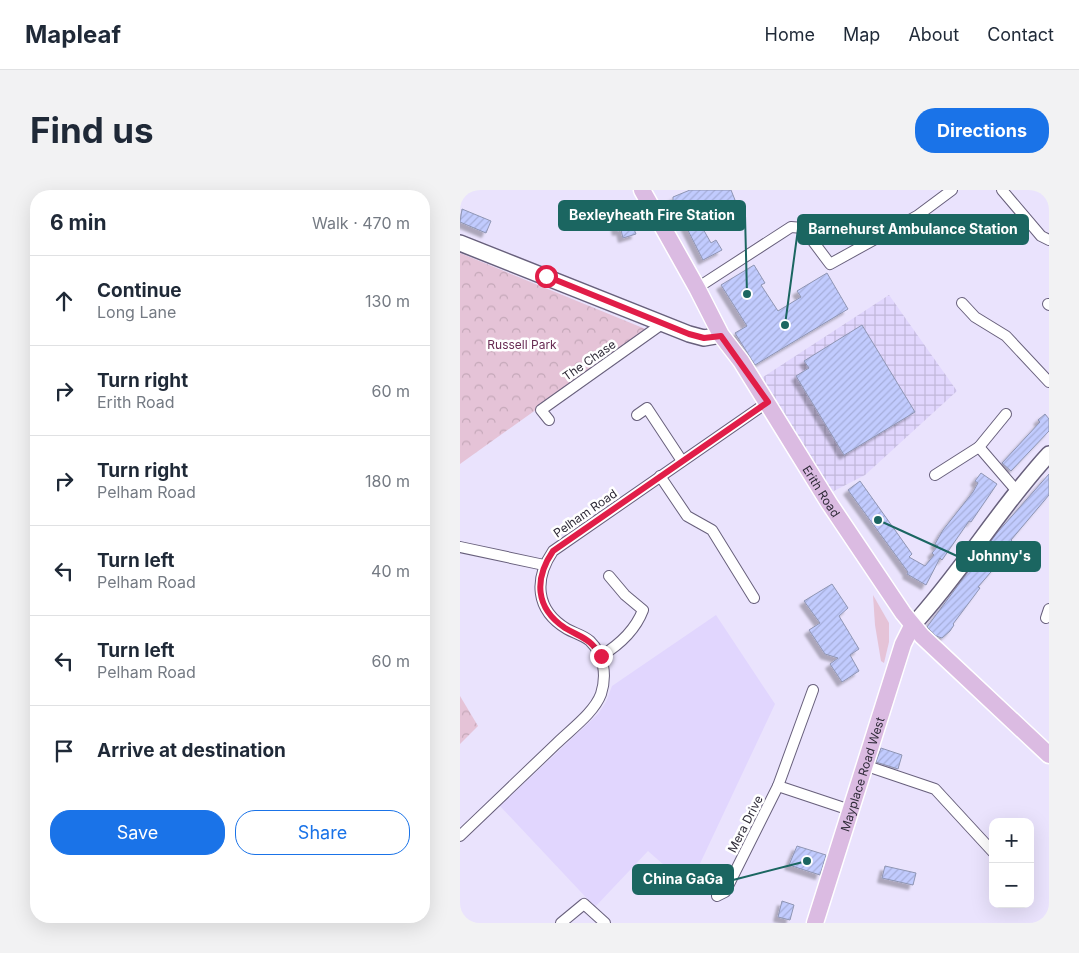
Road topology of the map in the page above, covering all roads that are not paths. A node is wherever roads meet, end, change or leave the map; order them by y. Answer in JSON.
{"nodes":[{"id":1,"x":642,"y":190,"type":"edge"},
{"id":2,"x":952,"y":190,"type":"edge"},
{"id":3,"x":1002,"y":190,"type":"edge"},
{"id":4,"x":1049,"y":240,"type":"edge"},
{"id":5,"x":460,"y":243,"type":"edge"},
{"id":6,"x":697,"y":288,"type":"junction"},
{"id":7,"x":962,"y":303,"type":"dead end"},
{"id":8,"x":662,"y":324,"type":"junction"},
{"id":9,"x":721,"y":336,"type":"junction"},
{"id":10,"x":1049,"y":382,"type":"edge"},
{"id":11,"x":768,"y":402,"type":"junction"},
{"id":12,"x":1006,"y":414,"type":"dead end"},
{"id":13,"x":637,"y":415,"type":"dead end"},
{"id":14,"x":548,"y":420,"type":"dead end"},
{"id":15,"x":979,"y":447,"type":"junction"},
{"id":16,"x":1049,"y":454,"type":"edge"},
{"id":17,"x":682,"y":461,"type":"junction"},
{"id":18,"x":935,"y":475,"type":"dead end"},
{"id":19,"x":660,"y":476,"type":"junction"},
{"id":20,"x":1016,"y":490,"type":"junction"},
{"id":21,"x":460,"y":547,"type":"edge"},
{"id":22,"x":544,"y":565,"type":"junction"},
{"id":23,"x":609,"y":576,"type":"dead end"},
{"id":24,"x":754,"y":598,"type":"dead end"},
{"id":25,"x":912,"y":626,"type":"junction"},
{"id":26,"x":601,"y":656,"type":"junction"},
{"id":27,"x":813,"y":690,"type":"dead end"},
{"id":28,"x":1049,"y":755,"type":"edge"},
{"id":29,"x":864,"y":764,"type":"junction"},
{"id":30,"x":778,"y":786,"type":"junction"},
{"id":31,"x":850,"y":810,"type":"junction"},
{"id":32,"x":460,"y":836,"type":"edge"},
{"id":33,"x":989,"y":848,"type":"edge"},
{"id":34,"x":717,"y":896,"type":"dead end"},
{"id":35,"x":561,"y":923,"type":"edge"},
{"id":36,"x":605,"y":923,"type":"edge"},
{"id":37,"x":814,"y":923,"type":"edge"}],
"edges":[{"from":1,"to":6,"type":"main road","name":"Erith Road"},
{"from":2,"to":6,"type":"street"},
{"from":3,"to":4,"type":"street"},
{"from":5,"to":8,"type":"street"},
{"from":6,"to":9,"type":"main road","name":"Erith Road"},
{"from":7,"to":10,"type":"street"},
{"from":8,"to":9,"type":"street"},
{"from":8,"to":14,"type":"street","name":"The Chase"},
{"from":9,"to":11,"type":"main road","name":"Erith Road"},
{"from":11,"to":17,"type":"street","name":"Pelham Road"},
{"from":11,"to":25,"type":"main road","name":"Erith Road"},
{"from":12,"to":15,"type":"street"},
{"from":13,"to":17,"type":"street"},
{"from":15,"to":18,"type":"street"},
{"from":15,"to":20,"type":"street"},
{"from":16,"to":20,"type":"street"},
{"from":17,"to":19,"type":"street","name":"Pelham Road"},
{"from":19,"to":22,"type":"street","name":"Pelham Road"},
{"from":19,"to":24,"type":"street"},
{"from":20,"to":25,"type":"street"},
{"from":21,"to":22,"type":"street"},
{"from":22,"to":26,"type":"street"},
{"from":23,"to":26,"type":"street"},
{"from":25,"to":28,"type":"main road","name":"Erith Road"},
{"from":25,"to":29,"type":"main road","name":"Mayplace Road West"},
{"from":26,"to":32,"type":"street"},
{"from":27,"to":30,"type":"street","name":"Mera Drive"},
{"from":29,"to":31,"type":"main road","name":"Mayplace Road West"},
{"from":29,"to":33,"type":"street"},
{"from":30,"to":31,"type":"street","name":"Mera Drive"},
{"from":30,"to":34,"type":"street","name":"Mera Drive"},
{"from":31,"to":37,"type":"main road","name":"Mayplace Road West"},
{"from":35,"to":36,"type":"street"}]}
